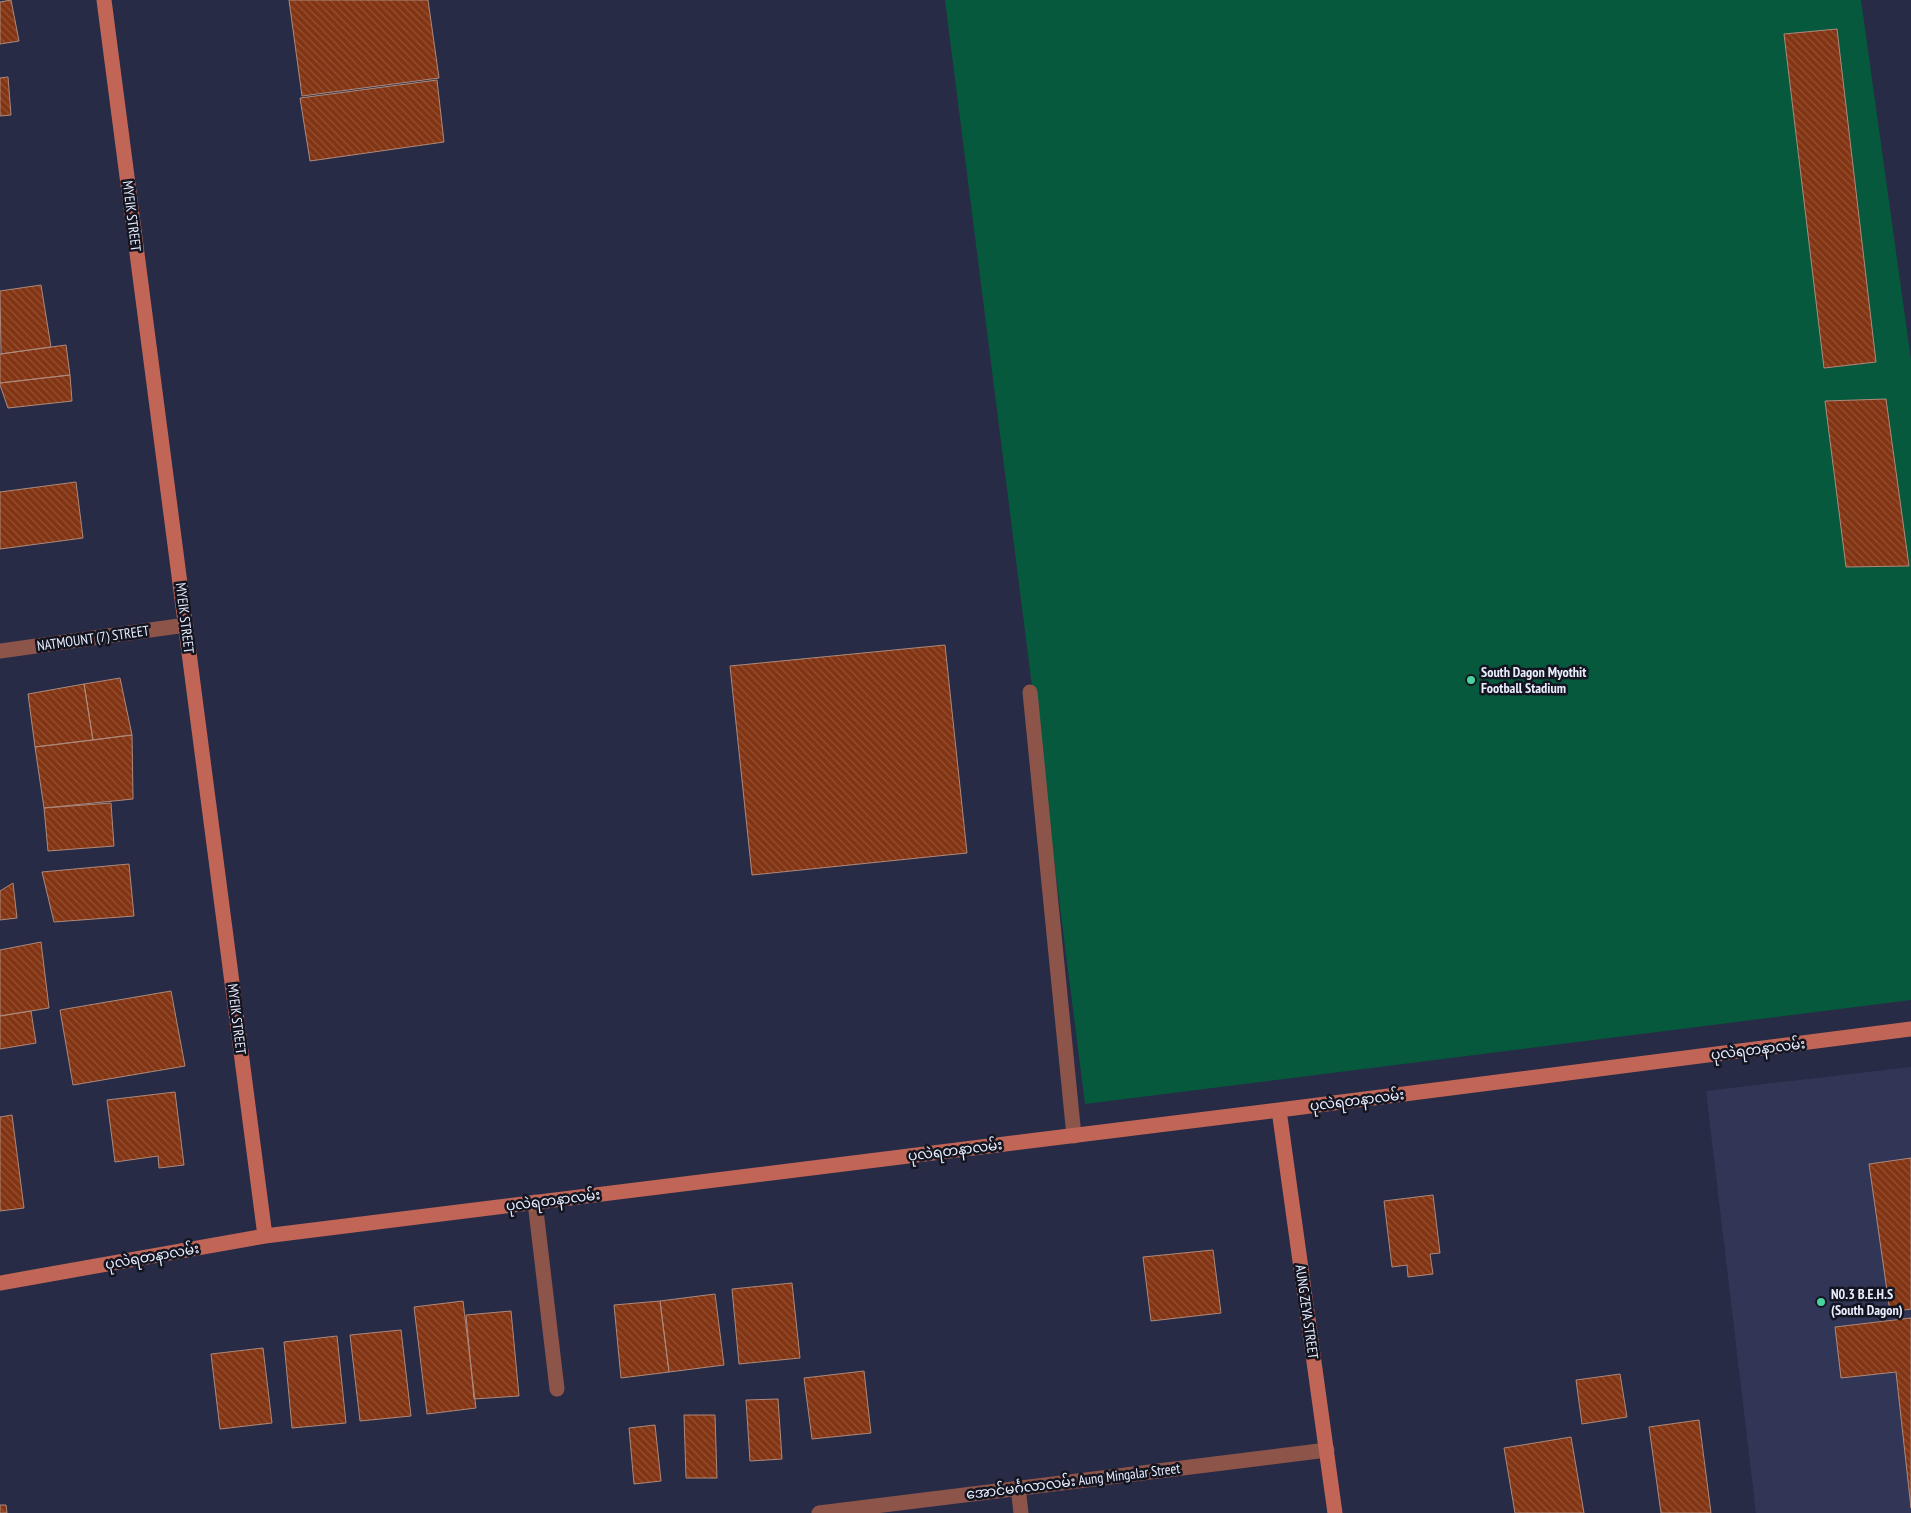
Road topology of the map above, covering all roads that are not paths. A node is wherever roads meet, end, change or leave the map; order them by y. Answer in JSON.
{"nodes":[{"id":1,"x":104,"y":0,"type":"edge"},
{"id":2,"x":186,"y":625,"type":"junction"},
{"id":3,"x":0,"y":651,"type":"edge"},
{"id":4,"x":1030,"y":692,"type":"dead end"},
{"id":5,"x":1911,"y":1029,"type":"edge"},
{"id":6,"x":1279,"y":1110,"type":"junction"},
{"id":7,"x":1074,"y":1136,"type":"junction"},
{"id":8,"x":535,"y":1202,"type":"junction"},
{"id":9,"x":265,"y":1236,"type":"junction"},
{"id":10,"x":0,"y":1283,"type":"edge"},
{"id":11,"x":557,"y":1389,"type":"dead end"},
{"id":12,"x":1327,"y":1450,"type":"junction"},
{"id":13,"x":1018,"y":1487,"type":"junction"},
{"id":14,"x":818,"y":1513,"type":"edge"},
{"id":15,"x":1021,"y":1513,"type":"edge"},
{"id":16,"x":1335,"y":1513,"type":"edge"}],
"edges":[{"from":1,"to":2,"type":"street","name":"MYEIK STREET"},
{"from":2,"to":3,"type":"street","name":"NATMOUNT (7) STREET"},
{"from":2,"to":9,"type":"street","name":"MYEIK STREET"},
{"from":4,"to":7,"type":"street"},
{"from":5,"to":6,"type":"street","name":"ပုလဲရတနာလမ်း"},
{"from":6,"to":7,"type":"street","name":"ပုလဲရတနာလမ်း"},
{"from":6,"to":12,"type":"street","name":"AUNG ZEYA STREET"},
{"from":7,"to":8,"type":"street","name":"ပုလဲရတနာလမ်း"},
{"from":8,"to":9,"type":"street","name":"ပုလဲရတနာလမ်း"},
{"from":8,"to":11,"type":"street"},
{"from":9,"to":10,"type":"street","name":"ပုလဲရတနာလမ်း"},
{"from":12,"to":13,"type":"street","name":"အောင်မင်္ဂလာလမ်း Aung Mingalar Street"},
{"from":12,"to":16,"type":"street","name":"AUNG ZEYA STREET"},
{"from":13,"to":14,"type":"street","name":"အောင်မင်္ဂလာလမ်း Aung Mingalar Street"},
{"from":13,"to":15,"type":"street"}]}
